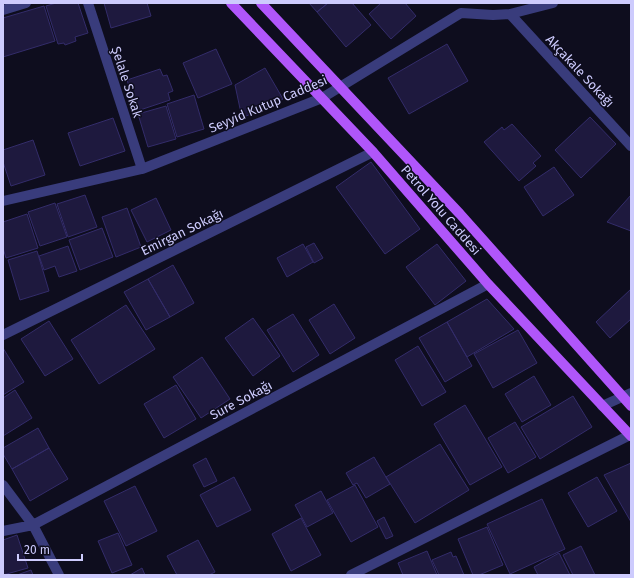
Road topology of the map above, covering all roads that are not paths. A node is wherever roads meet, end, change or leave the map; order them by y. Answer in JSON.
{"nodes":[{"id":1,"x":26,"y":3,"type":"edge"},
{"id":2,"x":88,"y":3,"type":"edge"},
{"id":3,"x":231,"y":3,"type":"edge"},
{"id":4,"x":261,"y":3,"type":"edge"},
{"id":5,"x":553,"y":3,"type":"edge"},
{"id":6,"x":462,"y":8,"type":"edge"},
{"id":7,"x":3,"y":10,"type":"edge"},
{"id":8,"x":510,"y":14,"type":"junction"},
{"id":9,"x":340,"y":87,"type":"junction"},
{"id":10,"x":322,"y":98,"type":"junction"},
{"id":11,"x":631,"y":146,"type":"edge"},
{"id":12,"x":373,"y":152,"type":"junction"},
{"id":13,"x":142,"y":169,"type":"junction"},
{"id":14,"x":3,"y":201,"type":"edge"},
{"id":15,"x":488,"y":284,"type":"junction"},
{"id":16,"x":3,"y":335,"type":"edge"},
{"id":17,"x":627,"y":394,"type":"edge"},
{"id":18,"x":602,"y":406,"type":"junction"},
{"id":19,"x":631,"y":406,"type":"edge"},
{"id":20,"x":630,"y":435,"type":"edge"},
{"id":21,"x":3,"y":485,"type":"edge"},
{"id":22,"x":33,"y":525,"type":"junction"},
{"id":23,"x":3,"y":531,"type":"edge"},
{"id":24,"x":59,"y":575,"type":"edge"},
{"id":25,"x":351,"y":575,"type":"edge"}],
"edges":[{"from":1,"to":7,"type":"street"},
{"from":2,"to":13,"type":"street","name":"Şelale Sokak"},
{"from":3,"to":10,"type":"main road","name":"Petrol Yolu Caddesi"},
{"from":4,"to":9,"type":"main road","name":"Petrol Yolu Caddesi"},
{"from":5,"to":8,"type":"street","name":"Seyyid Kutup Caddesi"},
{"from":6,"to":8,"type":"street","name":"Seyyid Kutup Caddesi"},
{"from":6,"to":9,"type":"street","name":"Seyyid Kutup Caddesi"},
{"from":8,"to":11,"type":"street","name":"Akçakale Sokağı"},
{"from":9,"to":10,"type":"street","name":"Seyyid Kutup Caddesi"},
{"from":9,"to":17,"type":"main road","name":"Petrol Yolu Caddesi"},
{"from":10,"to":12,"type":"main road","name":"Petrol Yolu Caddesi"},
{"from":10,"to":13,"type":"street","name":"Seyyid Kutup Caddesi"},
{"from":12,"to":15,"type":"main road","name":"Petrol Yolu Caddesi"},
{"from":12,"to":16,"type":"street","name":"Emirgan Sokağı"},
{"from":13,"to":14,"type":"street","name":"Seyyid Kutup Caddesi"},
{"from":15,"to":18,"type":"main road","name":"Petrol Yolu Caddesi"},
{"from":15,"to":22,"type":"street","name":"Sure Sokağı"},
{"from":17,"to":18,"type":"street"},
{"from":17,"to":19,"type":"main road","name":"Petrol Yolu Caddesi"},
{"from":18,"to":20,"type":"main road","name":"Petrol Yolu Caddesi"},
{"from":20,"to":25,"type":"street"},
{"from":21,"to":22,"type":"street"},
{"from":22,"to":23,"type":"street","name":"Sure Sokağı"},
{"from":22,"to":24,"type":"street"}]}
